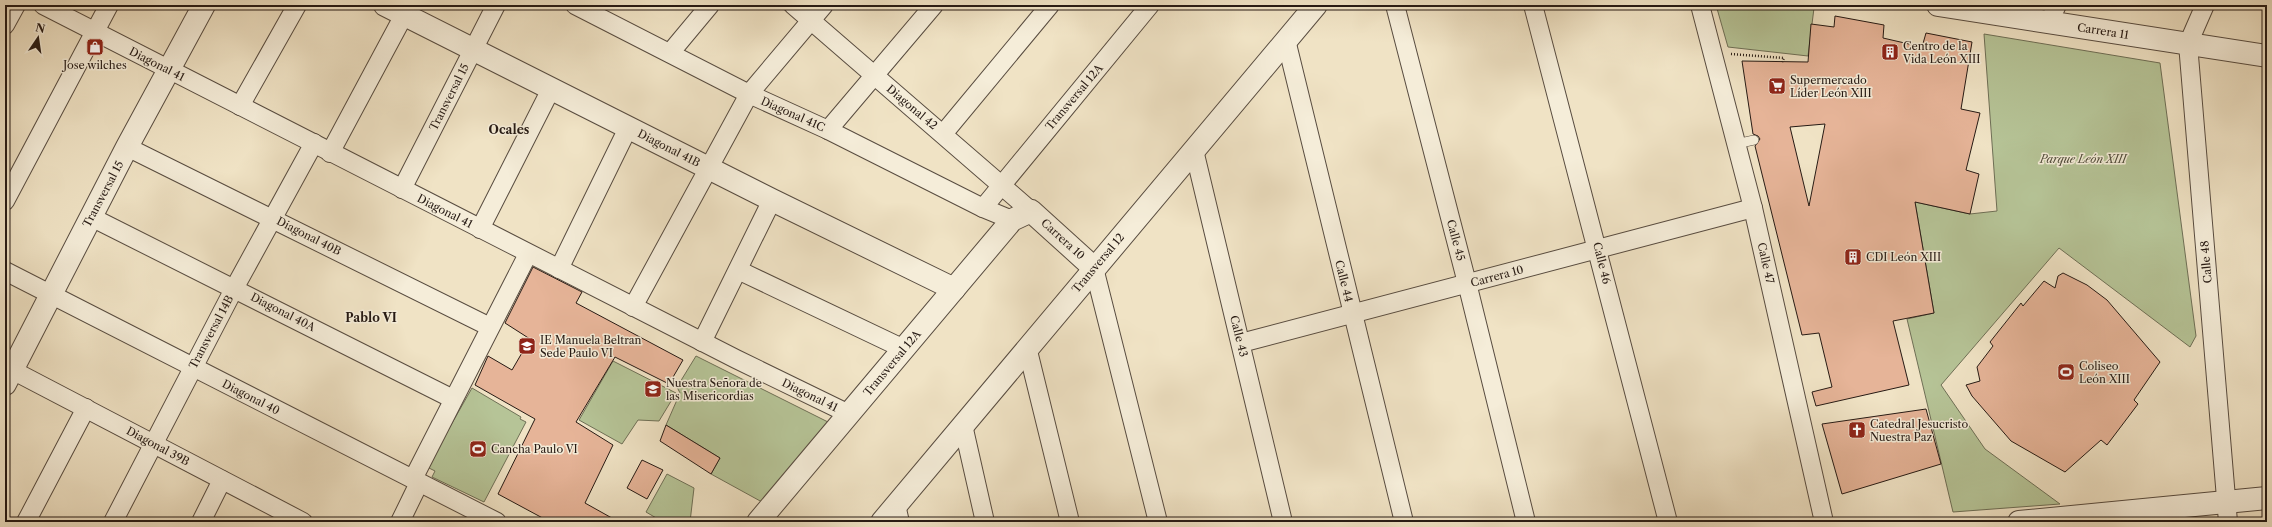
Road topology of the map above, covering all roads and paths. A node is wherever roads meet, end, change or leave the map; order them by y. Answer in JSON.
{"nodes":[{"id":1,"x":16,"y":5,"type":"edge"},
{"id":2,"x":43,"y":5,"type":"edge"},
{"id":3,"x":109,"y":5,"type":"edge"},
{"id":4,"x":204,"y":5,"type":"edge"},
{"id":5,"x":297,"y":5,"type":"edge"},
{"id":6,"x":385,"y":5,"type":"edge"},
{"id":7,"x":496,"y":5,"type":"edge"},
{"id":8,"x":710,"y":5,"type":"edge"},
{"id":9,"x":792,"y":5,"type":"edge"},
{"id":10,"x":824,"y":5,"type":"edge"},
{"id":11,"x":934,"y":5,"type":"edge"},
{"id":12,"x":1050,"y":5,"type":"edge"},
{"id":13,"x":1150,"y":5,"type":"edge"},
{"id":14,"x":1316,"y":5,"type":"edge"},
{"id":15,"x":1395,"y":5,"type":"edge"},
{"id":16,"x":1533,"y":5,"type":"edge"},
{"id":17,"x":1700,"y":5,"type":"edge"},
{"id":18,"x":1938,"y":5,"type":"edge"},
{"id":19,"x":2205,"y":5,"type":"edge"},
{"id":20,"x":587,"y":8,"type":"edge"},
{"id":21,"x":2053,"y":14,"type":"edge"},
{"id":22,"x":404,"y":15,"type":"junction"},
{"id":23,"x":811,"y":21,"type":"junction"},
{"id":24,"x":5,"y":25,"type":"edge"},
{"id":25,"x":94,"y":31,"type":"junction"},
{"id":26,"x":1286,"y":40,"type":"junction"},
{"id":27,"x":2188,"y":44,"type":"junction"},
{"id":28,"x":473,"y":49,"type":"junction"},
{"id":29,"x":670,"y":53,"type":"junction"},
{"id":30,"x":1712,"y":53,"type":"junction"},
{"id":31,"x":2267,"y":56,"type":"edge"},
{"id":32,"x":1782,"y":62,"type":"dead end"},
{"id":33,"x":168,"y":69,"type":"junction"},
{"id":34,"x":874,"y":75,"type":"junction"},
{"id":35,"x":551,"y":89,"type":"junction"},
{"id":36,"x":749,"y":94,"type":"junction"},
{"id":37,"x":240,"y":106,"type":"junction"},
{"id":38,"x":628,"y":128,"type":"junction"},
{"id":39,"x":828,"y":130,"type":"junction"},
{"id":40,"x":943,"y":134,"type":"junction"},
{"id":41,"x":1754,"y":140,"type":"dead end"},
{"id":42,"x":314,"y":143,"type":"junction"},
{"id":43,"x":1736,"y":144,"type":"junction"},
{"id":44,"x":127,"y":147,"type":"junction"},
{"id":45,"x":1194,"y":150,"type":"junction"},
{"id":46,"x":330,"y":152,"type":"junction"},
{"id":47,"x":708,"y":168,"type":"junction"},
{"id":48,"x":1001,"y":184,"type":"junction"},
{"id":49,"x":402,"y":189,"type":"junction"},
{"id":50,"x":772,"y":200,"type":"junction"},
{"id":51,"x":5,"y":201,"type":"edge"},
{"id":52,"x":983,"y":208,"type":"junction"},
{"id":53,"x":1753,"y":208,"type":"junction"},
{"id":54,"x":1021,"y":216,"type":"junction"},
{"id":55,"x":91,"y":217,"type":"junction"},
{"id":56,"x":273,"y":218,"type":"junction"},
{"id":57,"x":480,"y":229,"type":"junction"},
{"id":58,"x":1598,"y":249,"type":"junction"},
{"id":59,"x":528,"y":254,"type":"junction"},
{"id":60,"x":1094,"y":268,"type":"junction"},
{"id":61,"x":560,"y":269,"type":"junction"},
{"id":62,"x":738,"y":270,"type":"junction"},
{"id":63,"x":5,"y":271,"type":"edge"},
{"id":64,"x":1467,"y":283,"type":"junction"},
{"id":65,"x":235,"y":287,"type":"junction"},
{"id":66,"x":954,"y":289,"type":"junction"},
{"id":67,"x":51,"y":294,"type":"junction"},
{"id":68,"x":633,"y":307,"type":"junction"},
{"id":69,"x":1352,"y":313,"type":"junction"},
{"id":70,"x":490,"y":327,"type":"junction"},
{"id":71,"x":702,"y":342,"type":"junction"},
{"id":72,"x":1241,"y":343,"type":"junction"},
{"id":73,"x":1027,"y":347,"type":"junction"},
{"id":74,"x":904,"y":350,"type":"junction"},
{"id":75,"x":192,"y":367,"type":"junction"},
{"id":76,"x":9,"y":377,"type":"edge"},
{"id":77,"x":453,"y":400,"type":"junction"},
{"id":78,"x":86,"y":408,"type":"junction"},
{"id":79,"x":849,"y":414,"type":"junction"},
{"id":80,"x":963,"y":426,"type":"junction"},
{"id":81,"x":153,"y":444,"type":"junction"},
{"id":82,"x":222,"y":480,"type":"junction"},
{"id":83,"x":416,"y":481,"type":"junction"},
{"id":84,"x":2267,"y":498,"type":"edge"},
{"id":85,"x":2227,"y":512,"type":"edge"},
{"id":86,"x":898,"y":514,"type":"edge"},
{"id":87,"x":26,"y":522,"type":"edge"},
{"id":88,"x":112,"y":522,"type":"edge"},
{"id":89,"x":201,"y":522,"type":"edge"},
{"id":90,"x":303,"y":522,"type":"edge"},
{"id":91,"x":400,"y":522,"type":"edge"},
{"id":92,"x":497,"y":522,"type":"edge"},
{"id":93,"x":758,"y":522,"type":"edge"},
{"id":94,"x":882,"y":522,"type":"edge"},
{"id":95,"x":985,"y":522,"type":"edge"},
{"id":96,"x":1070,"y":522,"type":"edge"},
{"id":97,"x":1158,"y":522,"type":"edge"},
{"id":98,"x":1283,"y":522,"type":"edge"},
{"id":99,"x":1404,"y":522,"type":"edge"},
{"id":100,"x":1526,"y":522,"type":"edge"},
{"id":101,"x":1668,"y":522,"type":"edge"},
{"id":102,"x":1824,"y":522,"type":"edge"},
{"id":103,"x":2019,"y":522,"type":"edge"}],
"edges":[{"from":1,"to":24,"type":"street"},
{"from":2,"to":25,"type":"street","name":"Diagonal 41"},
{"from":3,"to":25,"type":"street"},
{"from":4,"to":33,"type":"street","name":"Transversal 15"},
{"from":5,"to":37,"type":"street"},
{"from":6,"to":22,"type":"street","name":"Diagonal 41B"},
{"from":7,"to":28,"type":"street","name":"Transversal 15"},
{"from":8,"to":29,"type":"street"},
{"from":9,"to":23,"type":"street","name":"Diagonal 42"},
{"from":10,"to":23,"type":"street"},
{"from":11,"to":34,"type":"street"},
{"from":12,"to":40,"type":"street"},
{"from":13,"to":48,"type":"street","name":"Transversal 12A"},
{"from":14,"to":26,"type":"street","name":"Transversal 12"},
{"from":15,"to":64,"type":"street","name":"Calle 45"},
{"from":16,"to":58,"type":"street","name":"Calle 46"},
{"from":17,"to":30,"type":"street","name":"Calle 47"},
{"from":18,"to":21,"type":"street","name":"Carrera 11"},
{"from":19,"to":27,"type":"street","name":"Calle 48"},
{"from":20,"to":29,"type":"street","name":"Diagonal 41C"},
{"from":21,"to":27,"type":"street","name":"Carrera 11"},
{"from":22,"to":28,"type":"street","name":"Diagonal 41B"},
{"from":22,"to":46,"type":"street"},
{"from":23,"to":34,"type":"street","name":"Diagonal 42"},
{"from":23,"to":36,"type":"street"},
{"from":25,"to":33,"type":"street","name":"Diagonal 41"},
{"from":25,"to":51,"type":"street"},
{"from":26,"to":45,"type":"street","name":"Transversal 12"},
{"from":26,"to":69,"type":"street","name":"Calle 44"},
{"from":27,"to":31,"type":"street","name":"Carrera 11"},
{"from":27,"to":85,"type":"street","name":"Calle 48"},
{"from":28,"to":35,"type":"street","name":"Diagonal 41B"},
{"from":28,"to":49,"type":"street","name":"Transversal 15"},
{"from":29,"to":36,"type":"street","name":"Diagonal 41C"},
{"from":30,"to":32,"type":"path"},
{"from":30,"to":43,"type":"street","name":"Calle 47"},
{"from":33,"to":37,"type":"street","name":"Diagonal 41"},
{"from":33,"to":44,"type":"street","name":"Transversal 15"},
{"from":34,"to":39,"type":"street"},
{"from":34,"to":40,"type":"street","name":"Diagonal 42"},
{"from":35,"to":38,"type":"street","name":"Diagonal 41B"},
{"from":35,"to":57,"type":"street"},
{"from":36,"to":39,"type":"street","name":"Diagonal 41C"},
{"from":36,"to":47,"type":"street"},
{"from":37,"to":42,"type":"street","name":"Diagonal 41"},
{"from":38,"to":47,"type":"street","name":"Diagonal 41B"},
{"from":38,"to":61,"type":"street"},
{"from":39,"to":52,"type":"street","name":"Diagonal 41C"},
{"from":40,"to":48,"type":"street","name":"Diagonal 42"},
{"from":41,"to":43,"type":"lane"},
{"from":42,"to":46,"type":"street","name":"Diagonal 41"},
{"from":42,"to":56,"type":"street","name":"Transversal 14B"},
{"from":43,"to":53,"type":"street","name":"Calle 47"},
{"from":44,"to":55,"type":"street","name":"Transversal 15"},
{"from":44,"to":56,"type":"street","name":"Diagonal 40B"},
{"from":45,"to":60,"type":"street","name":"Transversal 12"},
{"from":45,"to":72,"type":"street","name":"Calle 43"},
{"from":46,"to":49,"type":"street","name":"Diagonal 41"},
{"from":47,"to":50,"type":"street","name":"Diagonal 41B"},
{"from":47,"to":68,"type":"street"},
{"from":48,"to":52,"type":"street","name":"Transversal 12A"},
{"from":48,"to":54,"type":"street","name":"Diagonal 42"},
{"from":49,"to":57,"type":"street","name":"Diagonal 41"},
{"from":50,"to":62,"type":"street"},
{"from":50,"to":66,"type":"street","name":"Diagonal 41B"},
{"from":52,"to":54,"type":"street","name":"Diagonal 41C"},
{"from":53,"to":58,"type":"street","name":"Carrera 10"},
{"from":53,"to":102,"type":"street","name":"Calle 47"},
{"from":54,"to":60,"type":"street","name":"Carrera 10"},
{"from":54,"to":66,"type":"street","name":"Transversal 12A"},
{"from":55,"to":65,"type":"street","name":"Diagonal 40A"},
{"from":55,"to":67,"type":"street","name":"Transversal 15"},
{"from":56,"to":65,"type":"street","name":"Transversal 14B"},
{"from":56,"to":70,"type":"street","name":"Diagonal 40B"},
{"from":57,"to":59,"type":"street","name":"Diagonal 41"},
{"from":58,"to":64,"type":"street","name":"Carrera 10"},
{"from":58,"to":101,"type":"street","name":"Calle 46"},
{"from":59,"to":61,"type":"street","name":"Diagonal 41"},
{"from":59,"to":70,"type":"street"},
{"from":60,"to":73,"type":"street","name":"Transversal 12"},
{"from":60,"to":97,"type":"street"},
{"from":61,"to":68,"type":"street","name":"Diagonal 41"},
{"from":62,"to":71,"type":"street"},
{"from":62,"to":74,"type":"street"},
{"from":63,"to":67,"type":"street","name":"Diagonal 40"},
{"from":64,"to":69,"type":"street","name":"Carrera 10"},
{"from":64,"to":100,"type":"street","name":"Calle 45"},
{"from":65,"to":75,"type":"street","name":"Transversal 14B"},
{"from":65,"to":77,"type":"street","name":"Diagonal 40A"},
{"from":66,"to":74,"type":"street","name":"Transversal 12A"},
{"from":67,"to":75,"type":"street","name":"Diagonal 40"},
{"from":67,"to":76,"type":"street","name":"Transversal 15"},
{"from":68,"to":71,"type":"street","name":"Diagonal 41"},
{"from":69,"to":72,"type":"street","name":"Carrera 10"},
{"from":69,"to":99,"type":"street","name":"Calle 44"},
{"from":70,"to":77,"type":"street"},
{"from":71,"to":79,"type":"street","name":"Diagonal 41"},
{"from":72,"to":98,"type":"street","name":"Calle 43"},
{"from":73,"to":80,"type":"street","name":"Transversal 12"},
{"from":73,"to":96,"type":"street"},
{"from":74,"to":79,"type":"street","name":"Transversal 12A"},
{"from":75,"to":81,"type":"street","name":"Transversal 14B"},
{"from":75,"to":83,"type":"street","name":"Diagonal 40"},
{"from":76,"to":78,"type":"street","name":"Diagonal 39B"},
{"from":77,"to":83,"type":"street"},
{"from":78,"to":81,"type":"street","name":"Diagonal 39B"},
{"from":78,"to":87,"type":"street"},
{"from":79,"to":93,"type":"street","name":"Transversal 12A"},
{"from":80,"to":86,"type":"street","name":"Transversal 12"},
{"from":80,"to":95,"type":"street"},
{"from":81,"to":82,"type":"street","name":"Diagonal 39B"},
{"from":81,"to":88,"type":"street","name":"Transversal 14B"},
{"from":82,"to":89,"type":"street"},
{"from":82,"to":90,"type":"street","name":"Diagonal 39B"},
{"from":83,"to":91,"type":"street"},
{"from":83,"to":92,"type":"street","name":"Diagonal 40"},
{"from":84,"to":85,"type":"street"},
{"from":85,"to":103,"type":"street"},
{"from":86,"to":94,"type":"street","name":"Transversal 12"}]}
